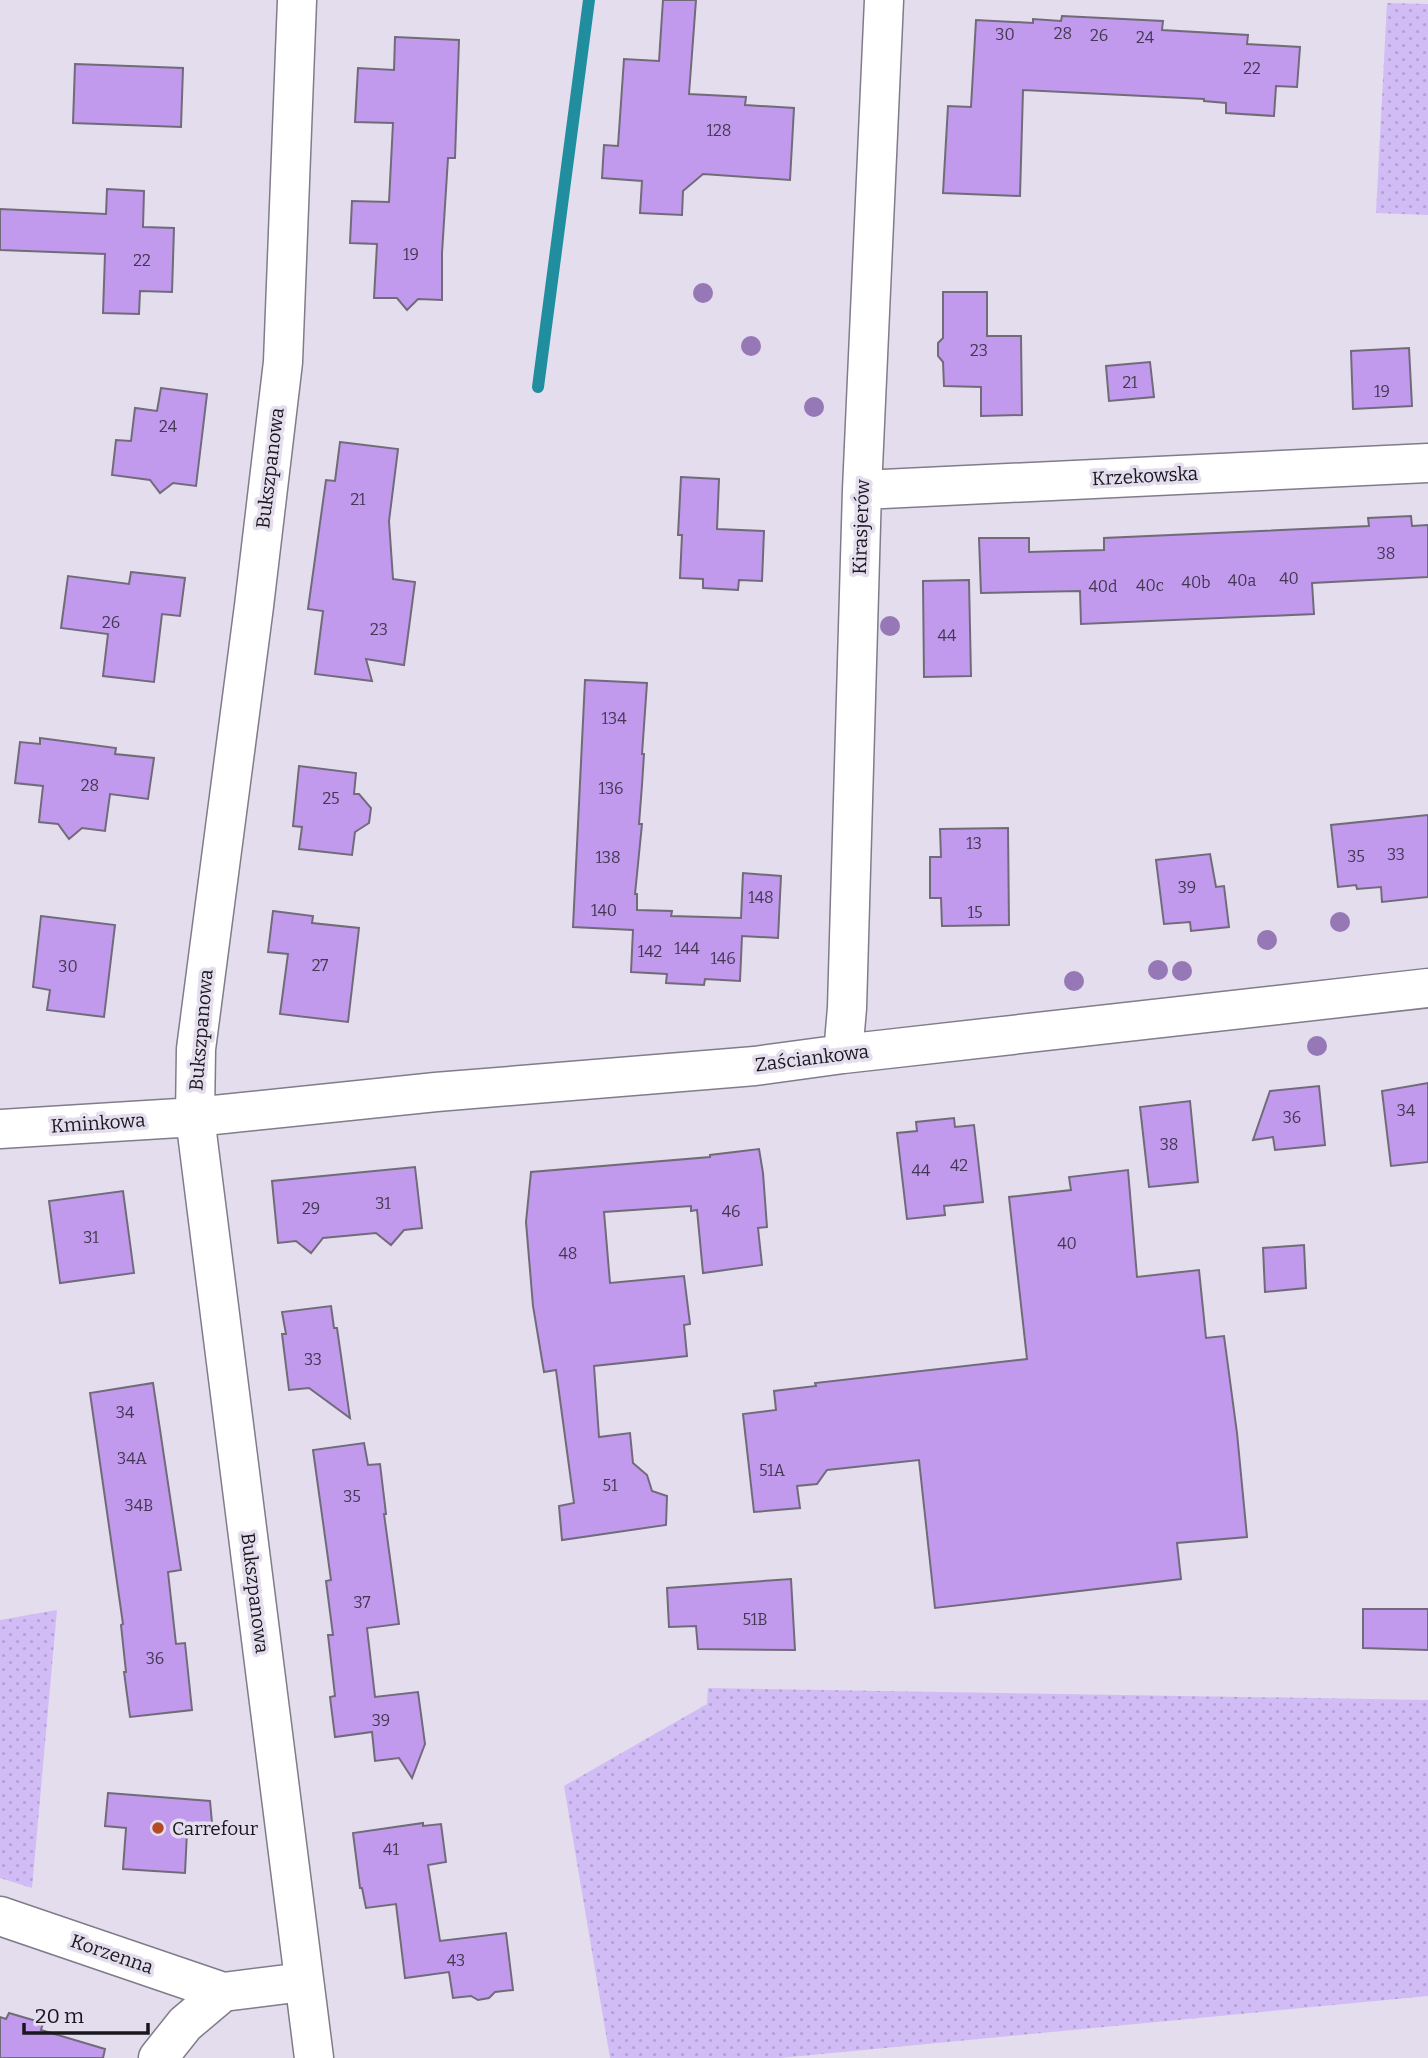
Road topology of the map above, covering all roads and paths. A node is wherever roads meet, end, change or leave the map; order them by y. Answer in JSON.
{"nodes":[{"id":1,"x":297,"y":0,"type":"edge"},
{"id":2,"x":884,"y":0,"type":"edge"},
{"id":3,"x":1428,"y":463,"type":"edge"},
{"id":4,"x":862,"y":490,"type":"junction"},
{"id":5,"x":1428,"y":988,"type":"edge"},
{"id":6,"x":843,"y":1054,"type":"junction"},
{"id":7,"x":195,"y":1117,"type":"junction"},
{"id":8,"x":0,"y":1129,"type":"edge"},
{"id":9,"x":0,"y":1916,"type":"edge"},
{"id":10,"x":303,"y":1983,"type":"junction"},
{"id":11,"x":223,"y":1992,"type":"junction"},
{"id":12,"x":158,"y":2058,"type":"edge"},
{"id":13,"x":314,"y":2058,"type":"edge"}],
"edges":[{"from":1,"to":7,"type":"street","name":"Bukszpanowa"},
{"from":2,"to":4,"type":"street","name":"Kirasjerów"},
{"from":3,"to":4,"type":"street","name":"Krzekowska"},
{"from":4,"to":6,"type":"street","name":"Kirasjerów"},
{"from":5,"to":6,"type":"street","name":"Zaściankowa"},
{"from":6,"to":7,"type":"street","name":"Zaściankowa"},
{"from":7,"to":8,"type":"street","name":"Kminkowa"},
{"from":7,"to":10,"type":"street","name":"Bukszpanowa"},
{"from":9,"to":11,"type":"street","name":"Korzenna"},
{"from":10,"to":11,"type":"street"},
{"from":10,"to":13,"type":"street","name":"Bukszpanowa"},
{"from":11,"to":12,"type":"street"}]}
